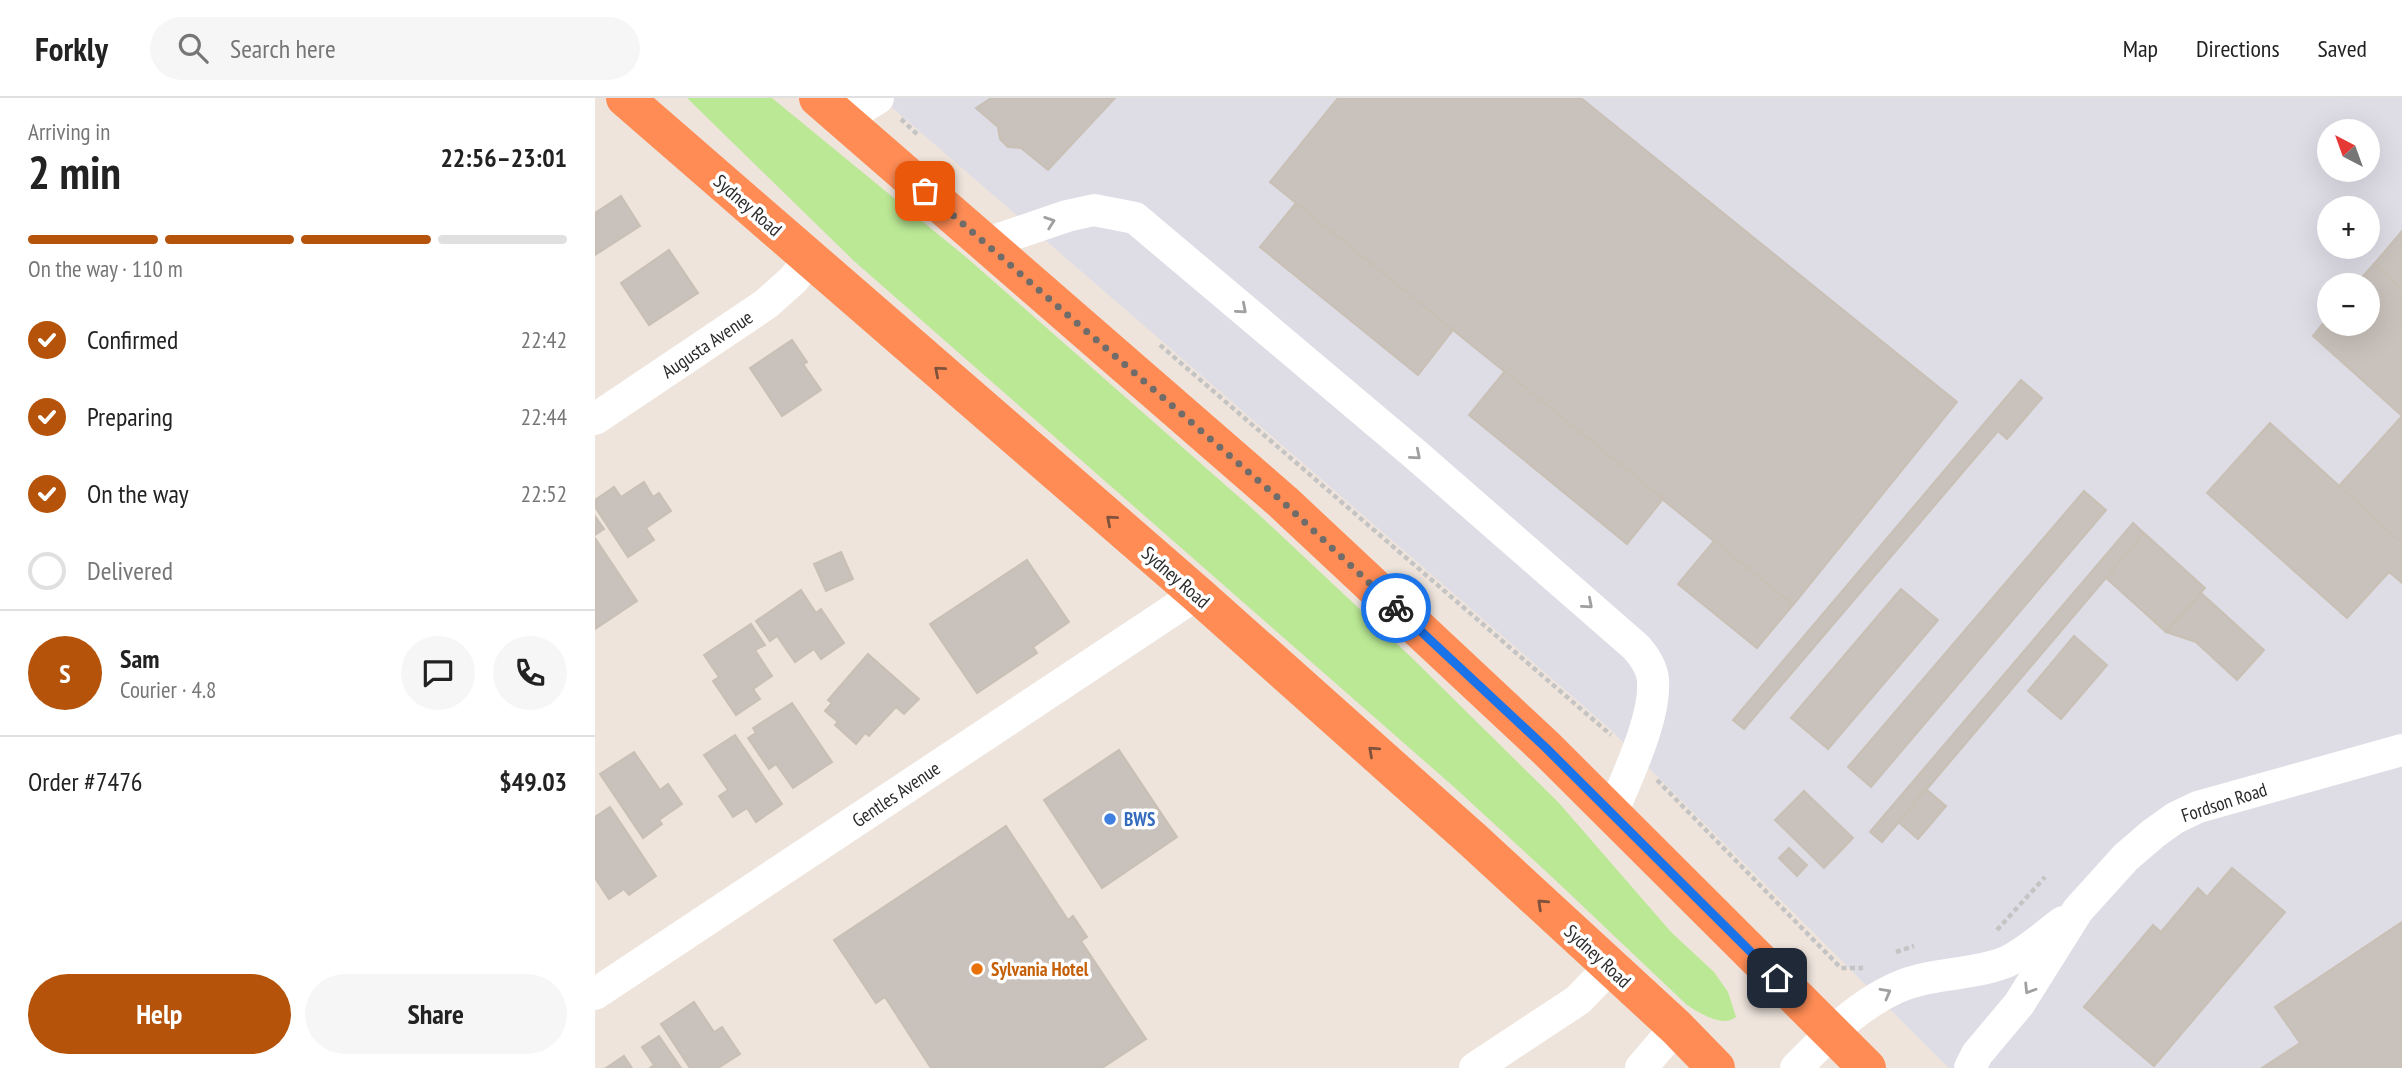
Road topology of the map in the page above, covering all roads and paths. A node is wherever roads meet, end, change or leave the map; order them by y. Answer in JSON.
{"nodes":[{"id":1,"x":625,"y":98,"type":"edge"},
{"id":2,"x":878,"y":98,"type":"edge"},
{"id":3,"x":830,"y":109,"type":"edge"},
{"id":4,"x":923,"y":139,"type":"dead end"},
{"id":5,"x":985,"y":244,"type":"junction"},
{"id":6,"x":809,"y":258,"type":"junction"},
{"id":7,"x":1157,"y":342,"type":"dead end"},
{"id":8,"x":595,"y":419,"type":"edge"},
{"id":9,"x":1196,"y":594,"type":"junction"},
{"id":10,"x":2402,"y":750,"type":"edge"},
{"id":11,"x":1634,"y":758,"type":"junction"},
{"id":12,"x":1612,"y":814,"type":"junction"},
{"id":13,"x":2045,"y":877,"type":"dead end"},
{"id":14,"x":2078,"y":910,"type":"junction"},
{"id":15,"x":1994,"y":933,"type":"dead end"},
{"id":16,"x":1927,"y":944,"type":"dead end"},
{"id":17,"x":1891,"y":955,"type":"dead end"},
{"id":18,"x":1610,"y":967,"type":"junction"},
{"id":19,"x":1871,"y":968,"type":"dead end"},
{"id":20,"x":595,"y":994,"type":"edge"},
{"id":21,"x":1676,"y":1027,"type":"junction"},
{"id":22,"x":1831,"y":1033,"type":"junction"},
{"id":23,"x":1475,"y":1068,"type":"edge"},
{"id":24,"x":1641,"y":1068,"type":"edge"},
{"id":25,"x":1716,"y":1068,"type":"edge"},
{"id":26,"x":1796,"y":1068,"type":"edge"},
{"id":27,"x":1867,"y":1068,"type":"edge"},
{"id":28,"x":1970,"y":1068,"type":"edge"}],
"edges":[{"from":1,"to":6,"type":"highway","name":"Sydney Road"},
{"from":2,"to":3,"type":"street"},
{"from":2,"to":4,"type":"path"},
{"from":3,"to":5,"type":"highway"},
{"from":5,"to":11,"type":"street","one_way":true},
{"from":5,"to":12,"type":"highway"},
{"from":6,"to":8,"type":"street","name":"Augusta Avenue"},
{"from":9,"to":6,"type":"highway","name":"Sydney Road","one_way":true},
{"from":7,"to":11,"type":"path"},
{"from":18,"to":9,"type":"highway","name":"Sydney Road","one_way":true},
{"from":9,"to":20,"type":"street","name":"Gentles Avenue"},
{"from":10,"to":14,"type":"street","name":"Fordson Road"},
{"from":11,"to":12,"type":"street"},
{"from":11,"to":19,"type":"path"},
{"from":12,"to":22,"type":"highway"},
{"from":13,"to":15,"type":"path"},
{"from":22,"to":14,"type":"street","name":"Fordson Road","one_way":true},
{"from":14,"to":28,"type":"street","name":"Fordson Road","one_way":true},
{"from":16,"to":17,"type":"path"},
{"from":18,"to":21,"type":"highway","name":"Sydney Road"},
{"from":18,"to":23,"type":"street"},
{"from":21,"to":24,"type":"street"},
{"from":21,"to":25,"type":"highway","name":"Sydney Road"},
{"from":22,"to":26,"type":"street","name":"Fordson Road"},
{"from":22,"to":27,"type":"highway"}]}
